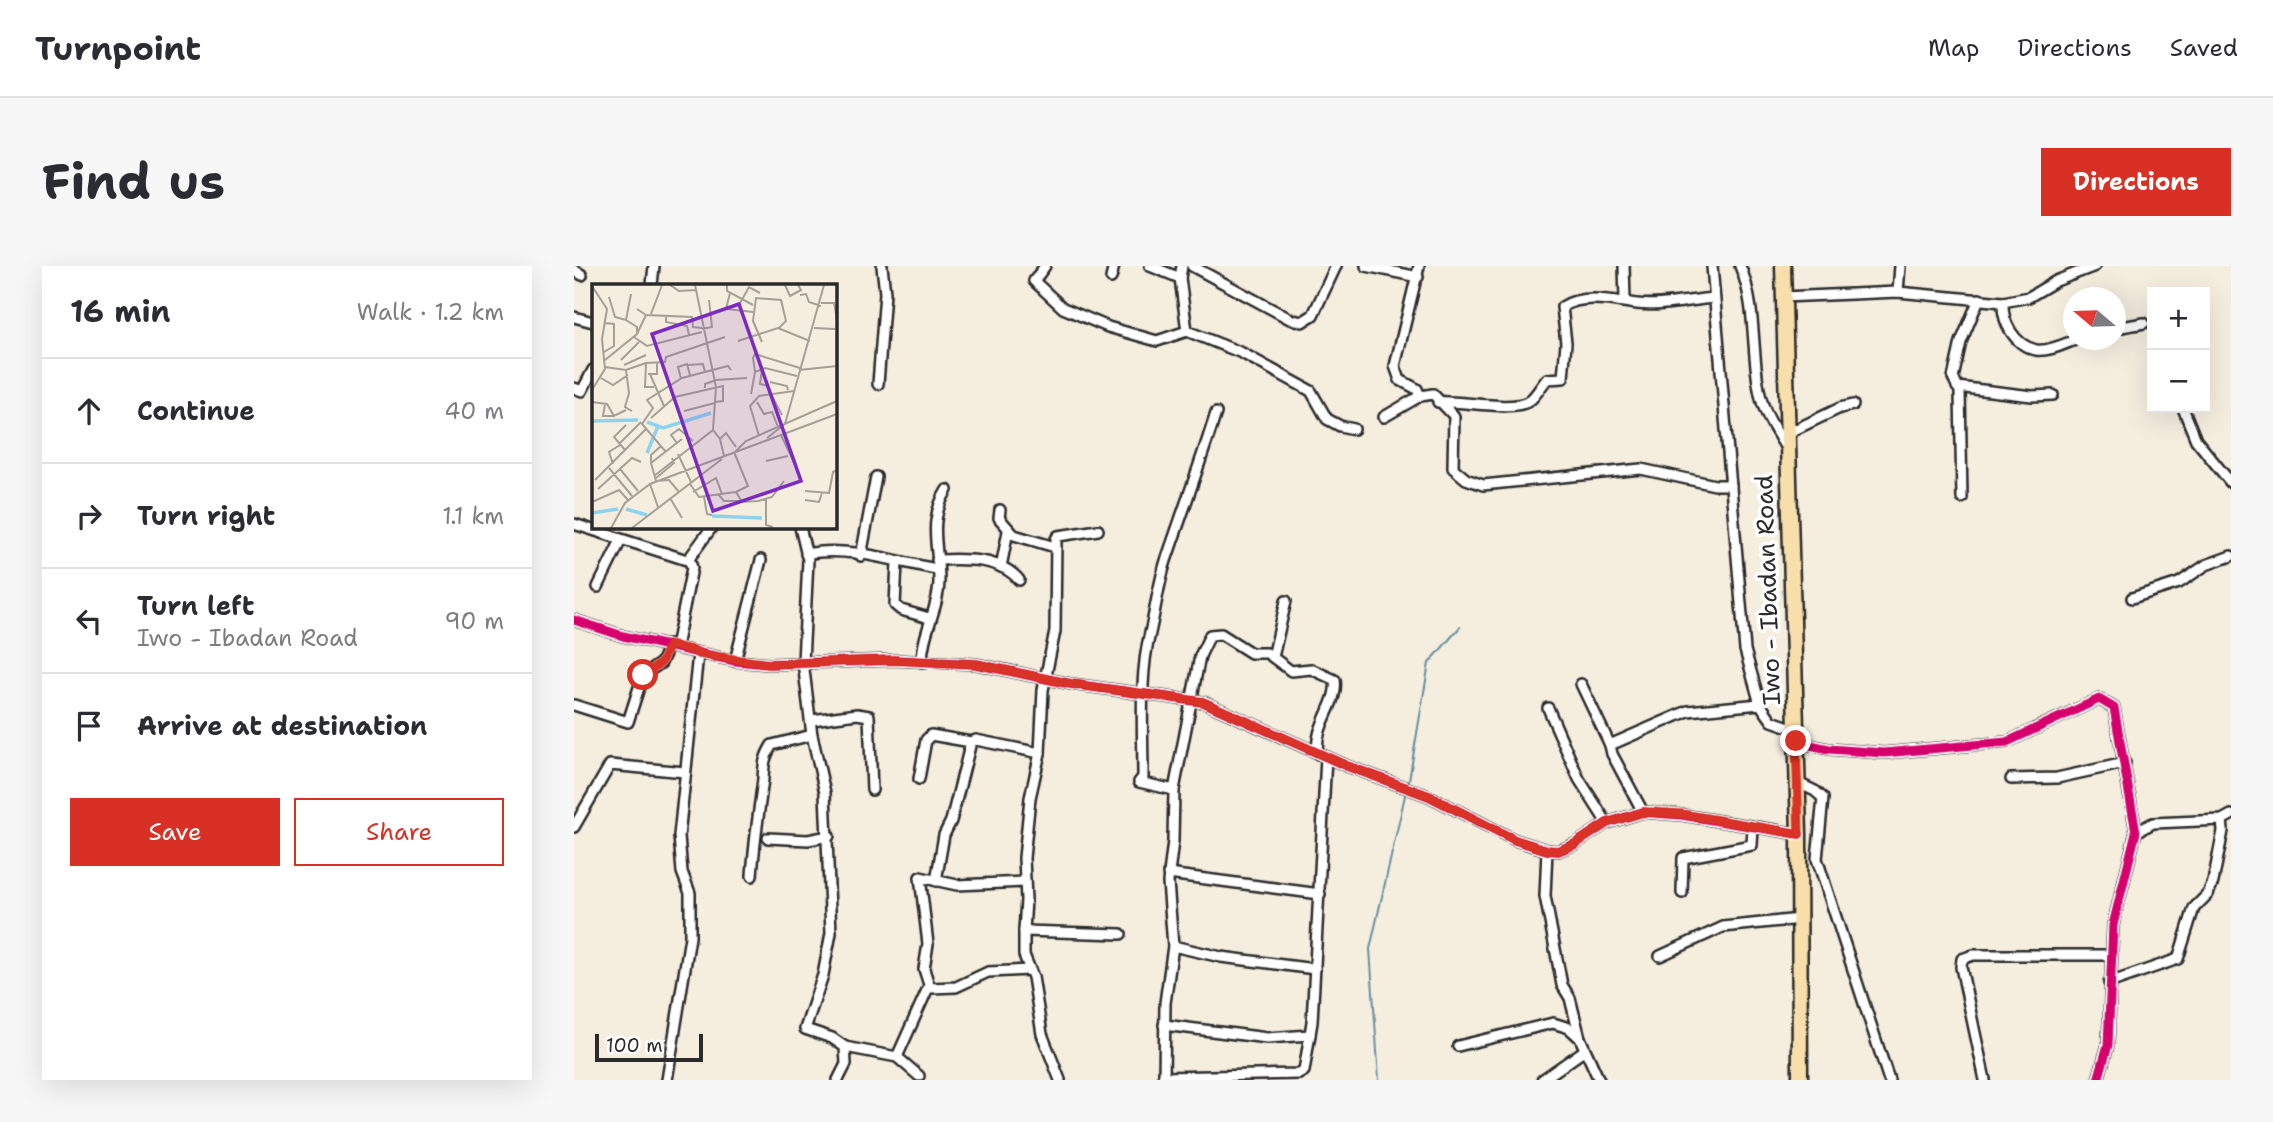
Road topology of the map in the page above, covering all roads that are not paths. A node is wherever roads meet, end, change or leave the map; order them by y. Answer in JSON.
{"nodes":[{"id":1,"x":654,"y":266,"type":"edge"},
{"id":2,"x":882,"y":266,"type":"edge"},
{"id":3,"x":1045,"y":266,"type":"edge"},
{"id":4,"x":1114,"y":266,"type":"edge"},
{"id":5,"x":1150,"y":266,"type":"edge"},
{"id":6,"x":1182,"y":266,"type":"edge"},
{"id":7,"x":1192,"y":266,"type":"edge"},
{"id":8,"x":1336,"y":266,"type":"edge"},
{"id":9,"x":1366,"y":266,"type":"edge"},
{"id":10,"x":1419,"y":266,"type":"edge"},
{"id":11,"x":1624,"y":266,"type":"edge"},
{"id":12,"x":1712,"y":266,"type":"edge"},
{"id":13,"x":1740,"y":266,"type":"edge"},
{"id":14,"x":1783,"y":266,"type":"edge"},
{"id":15,"x":1900,"y":266,"type":"edge"},
{"id":16,"x":2095,"y":266,"type":"edge"},
{"id":17,"x":1418,"y":277,"type":"junction"},
{"id":18,"x":1111,"y":278,"type":"dead end"},
{"id":19,"x":1180,"y":278,"type":"junction"},
{"id":20,"x":652,"y":284,"type":"edge"},
{"id":21,"x":1898,"y":292,"type":"junction"},
{"id":22,"x":1783,"y":297,"type":"junction"},
{"id":23,"x":1714,"y":298,"type":"junction"},
{"id":24,"x":1979,"y":299,"type":"junction"},
{"id":25,"x":1625,"y":300,"type":"junction"},
{"id":26,"x":2003,"y":302,"type":"junction"},
{"id":27,"x":574,"y":317,"type":"edge"},
{"id":28,"x":592,"y":322,"type":"edge"},
{"id":29,"x":2144,"y":323,"type":"dead end"},
{"id":30,"x":2126,"y":326,"type":"edge"},
{"id":31,"x":1187,"y":331,"type":"junction"},
{"id":32,"x":2063,"y":344,"type":"edge"},
{"id":33,"x":592,"y":372,"type":"edge"},
{"id":34,"x":878,"y":384,"type":"dead end"},
{"id":35,"x":1957,"y":387,"type":"junction"},
{"id":36,"x":574,"y":388,"type":"edge"},
{"id":37,"x":2053,"y":394,"type":"dead end"},
{"id":38,"x":1420,"y":396,"type":"junction"},
{"id":39,"x":1438,"y":402,"type":"junction"},
{"id":40,"x":1853,"y":405,"type":"dead end"},
{"id":41,"x":1216,"y":413,"type":"dead end"},
{"id":42,"x":2185,"y":413,"type":"edge"},
{"id":43,"x":1384,"y":417,"type":"dead end"},
{"id":44,"x":1354,"y":429,"type":"dead end"},
{"id":45,"x":1786,"y":441,"type":"junction"},
{"id":46,"x":2227,"y":473,"type":"edge"},
{"id":47,"x":876,"y":477,"type":"dead end"},
{"id":48,"x":2231,"y":483,"type":"edge"},
{"id":49,"x":1731,"y":485,"type":"junction"},
{"id":50,"x":947,"y":490,"type":"dead end"},
{"id":51,"x":1962,"y":498,"type":"dead end"},
{"id":52,"x":1000,"y":510,"type":"dead end"},
{"id":53,"x":574,"y":524,"type":"edge"},
{"id":54,"x":711,"y":528,"type":"edge"},
{"id":55,"x":800,"y":528,"type":"edge"},
{"id":56,"x":1098,"y":530,"type":"dead end"},
{"id":57,"x":1008,"y":531,"type":"junction"},
{"id":58,"x":621,"y":540,"type":"junction"},
{"id":59,"x":1055,"y":547,"type":"junction"},
{"id":60,"x":806,"y":554,"type":"junction"},
{"id":61,"x":861,"y":556,"type":"junction"},
{"id":62,"x":2231,"y":556,"type":"edge"},
{"id":63,"x":688,"y":560,"type":"junction"},
{"id":64,"x":761,"y":560,"type":"dead end"},
{"id":65,"x":897,"y":562,"type":"junction"},
{"id":66,"x":937,"y":564,"type":"junction"},
{"id":67,"x":1000,"y":567,"type":"junction"},
{"id":68,"x":1019,"y":580,"type":"dead end"},
{"id":69,"x":598,"y":587,"type":"dead end"},
{"id":70,"x":2132,"y":598,"type":"dead end"},
{"id":71,"x":1286,"y":601,"type":"dead end"},
{"id":72,"x":929,"y":618,"type":"junction"},
{"id":73,"x":574,"y":620,"type":"edge"},
{"id":74,"x":673,"y":646,"type":"junction"},
{"id":75,"x":698,"y":654,"type":"junction"},
{"id":76,"x":1273,"y":657,"type":"junction"},
{"id":77,"x":734,"y":661,"type":"junction"},
{"id":78,"x":803,"y":662,"type":"junction"},
{"id":79,"x":922,"y":662,"type":"junction"},
{"id":80,"x":1045,"y":677,"type":"junction"},
{"id":81,"x":1581,"y":684,"type":"dead end"},
{"id":82,"x":1143,"y":695,"type":"junction"},
{"id":83,"x":1194,"y":701,"type":"junction"},
{"id":84,"x":1760,"y":704,"type":"junction"},
{"id":85,"x":574,"y":705,"type":"edge"},
{"id":86,"x":1548,"y":708,"type":"dead end"},
{"id":87,"x":812,"y":720,"type":"junction"},
{"id":88,"x":812,"y":735,"type":"junction"},
{"id":89,"x":1795,"y":736,"type":"junction"},
{"id":90,"x":971,"y":742,"type":"junction"},
{"id":91,"x":1610,"y":745,"type":"junction"},
{"id":92,"x":1040,"y":753,"type":"junction"},
{"id":93,"x":1322,"y":756,"type":"junction"},
{"id":94,"x":2125,"y":763,"type":"junction"},
{"id":95,"x":685,"y":772,"type":"junction"},
{"id":96,"x":919,"y":779,"type":"dead end"},
{"id":97,"x":2011,"y":779,"type":"dead end"},
{"id":98,"x":1796,"y":782,"type":"junction"},
{"id":99,"x":873,"y":790,"type":"dead end"},
{"id":100,"x":1174,"y":790,"type":"junction"},
{"id":101,"x":1643,"y":812,"type":"junction"},
{"id":102,"x":2228,"y":818,"type":"edge"},
{"id":103,"x":1607,"y":823,"type":"junction"},
{"id":104,"x":574,"y":827,"type":"edge"},
{"id":105,"x":1753,"y":828,"type":"junction"},
{"id":106,"x":2136,"y":832,"type":"junction"},
{"id":107,"x":1799,"y":834,"type":"junction"},
{"id":108,"x":829,"y":836,"type":"junction"},
{"id":109,"x":768,"y":838,"type":"dead end"},
{"id":110,"x":1547,"y":850,"type":"junction"},
{"id":111,"x":1168,"y":874,"type":"junction"},
{"id":112,"x":751,"y":876,"type":"dead end"},
{"id":113,"x":936,"y":880,"type":"junction"},
{"id":114,"x":1025,"y":882,"type":"junction"},
{"id":115,"x":1682,"y":893,"type":"dead end"},
{"id":116,"x":1320,"y":894,"type":"junction"},
{"id":117,"x":1800,"y":919,"type":"junction"},
{"id":118,"x":1024,"y":931,"type":"junction"},
{"id":119,"x":1121,"y":934,"type":"dead end"},
{"id":120,"x":1173,"y":946,"type":"junction"},
{"id":121,"x":2110,"y":955,"type":"junction"},
{"id":122,"x":1660,"y":956,"type":"dead end"},
{"id":123,"x":1315,"y":969,"type":"junction"},
{"id":124,"x":1030,"y":970,"type":"junction"},
{"id":125,"x":2109,"y":983,"type":"junction"},
{"id":126,"x":928,"y":988,"type":"junction"},
{"id":127,"x":1164,"y":1025,"type":"junction"},
{"id":128,"x":1310,"y":1035,"type":"junction"},
{"id":129,"x":1580,"y":1038,"type":"junction"},
{"id":130,"x":1458,"y":1046,"type":"dead end"},
{"id":131,"x":845,"y":1047,"type":"junction"},
{"id":132,"x":1585,"y":1050,"type":"junction"},
{"id":133,"x":897,"y":1056,"type":"junction"},
{"id":134,"x":919,"y":1076,"type":"dead end"},
{"id":135,"x":1163,"y":1078,"type":"edge"},
{"id":136,"x":667,"y":1080,"type":"edge"},
{"id":137,"x":838,"y":1080,"type":"edge"},
{"id":138,"x":1060,"y":1080,"type":"edge"},
{"id":139,"x":1542,"y":1080,"type":"edge"},
{"id":140,"x":1599,"y":1080,"type":"edge"},
{"id":141,"x":1800,"y":1080,"type":"edge"},
{"id":142,"x":1889,"y":1080,"type":"edge"},
{"id":143,"x":1984,"y":1080,"type":"edge"},
{"id":144,"x":2098,"y":1080,"type":"edge"}],
"edges":[{"from":1,"to":20,"type":"street"},
{"from":2,"to":34,"type":"street"},
{"from":3,"to":31,"type":"street"},
{"from":4,"to":18,"type":"street"},
{"from":5,"to":19,"type":"street"},
{"from":6,"to":19,"type":"street"},
{"from":7,"to":8,"type":"street"},
{"from":9,"to":17,"type":"street"},
{"from":10,"to":17,"type":"street"},
{"from":11,"to":25,"type":"street"},
{"from":12,"to":23,"type":"street"},
{"from":13,"to":45,"type":"street"},
{"from":14,"to":22,"type":"main road","name":"Iwo - Ibadan Road"},
{"from":15,"to":21,"type":"street"},
{"from":16,"to":26,"type":"street"},
{"from":17,"to":38,"type":"street"},
{"from":19,"to":31,"type":"street"},
{"from":21,"to":22,"type":"street"},
{"from":21,"to":24,"type":"street"},
{"from":22,"to":45,"type":"main road","name":"Iwo - Ibadan Road"},
{"from":23,"to":25,"type":"street"},
{"from":23,"to":49,"type":"street"},
{"from":24,"to":26,"type":"street"},
{"from":24,"to":35,"type":"street"},
{"from":25,"to":39,"type":"street"},
{"from":26,"to":32,"type":"street"},
{"from":27,"to":28,"type":"street"},
{"from":29,"to":30,"type":"street"},
{"from":31,"to":44,"type":"street"},
{"from":33,"to":36,"type":"street"},
{"from":35,"to":37,"type":"street"},
{"from":35,"to":51,"type":"street"},
{"from":38,"to":39,"type":"street"},
{"from":38,"to":43,"type":"street"},
{"from":39,"to":49,"type":"street"},
{"from":40,"to":45,"type":"street"},
{"from":41,"to":82,"type":"street"},
{"from":42,"to":46,"type":"street"},
{"from":45,"to":89,"type":"main road","name":"Iwo - Ibadan Road"},
{"from":46,"to":48,"type":"street"},
{"from":47,"to":61,"type":"street"},
{"from":49,"to":84,"type":"street"},
{"from":50,"to":66,"type":"street"},
{"from":52,"to":57,"type":"street"},
{"from":53,"to":58,"type":"street"},
{"from":54,"to":63,"type":"street"},
{"from":55,"to":60,"type":"street"},
{"from":56,"to":59,"type":"street"},
{"from":57,"to":59,"type":"street"},
{"from":57,"to":67,"type":"street"},
{"from":58,"to":63,"type":"street"},
{"from":58,"to":69,"type":"street"},
{"from":59,"to":80,"type":"street"},
{"from":60,"to":61,"type":"street"},
{"from":60,"to":78,"type":"street"},
{"from":61,"to":65,"type":"street"},
{"from":62,"to":70,"type":"street"},
{"from":63,"to":74,"type":"street"},
{"from":64,"to":77,"type":"street"},
{"from":65,"to":66,"type":"street"},
{"from":65,"to":72,"type":"street"},
{"from":66,"to":67,"type":"street"},
{"from":66,"to":72,"type":"street"},
{"from":67,"to":68,"type":"street"},
{"from":71,"to":76,"type":"street"},
{"from":72,"to":79,"type":"street"},
{"from":73,"to":74,"type":"street"},
{"from":74,"to":75,"type":"street"},
{"from":74,"to":85,"type":"street"},
{"from":75,"to":77,"type":"street"},
{"from":75,"to":95,"type":"street"},
{"from":76,"to":83,"type":"street"},
{"from":76,"to":93,"type":"street"},
{"from":77,"to":78,"type":"street"},
{"from":78,"to":79,"type":"street"},
{"from":78,"to":87,"type":"street"},
{"from":79,"to":80,"type":"street"},
{"from":80,"to":82,"type":"street"},
{"from":80,"to":92,"type":"street"},
{"from":81,"to":91,"type":"street"},
{"from":82,"to":83,"type":"street"},
{"from":82,"to":100,"type":"street"},
{"from":83,"to":93,"type":"street"},
{"from":83,"to":100,"type":"street"},
{"from":84,"to":89,"type":"street"},
{"from":84,"to":91,"type":"street"},
{"from":86,"to":103,"type":"street"},
{"from":87,"to":88,"type":"street"},
{"from":87,"to":99,"type":"street"},
{"from":88,"to":108,"type":"street"},
{"from":88,"to":112,"type":"street"},
{"from":89,"to":94,"type":"street"},
{"from":89,"to":98,"type":"main road","name":"Iwo - Ibadan Road"},
{"from":90,"to":92,"type":"street"},
{"from":90,"to":96,"type":"street"},
{"from":90,"to":113,"type":"street"},
{"from":91,"to":101,"type":"street"},
{"from":92,"to":114,"type":"street"},
{"from":93,"to":110,"type":"street"},
{"from":93,"to":116,"type":"street"},
{"from":94,"to":97,"type":"street"},
{"from":94,"to":106,"type":"street"},
{"from":95,"to":104,"type":"street"},
{"from":95,"to":136,"type":"street"},
{"from":98,"to":107,"type":"main road","name":"Iwo - Ibadan Road"},
{"from":98,"to":142,"type":"street"},
{"from":100,"to":111,"type":"street"},
{"from":101,"to":103,"type":"street"},
{"from":101,"to":105,"type":"street"},
{"from":102,"to":106,"type":"street"},
{"from":102,"to":125,"type":"street"},
{"from":103,"to":110,"type":"street"},
{"from":105,"to":107,"type":"street"},
{"from":105,"to":115,"type":"street"},
{"from":106,"to":121,"type":"street"},
{"from":107,"to":117,"type":"main road","name":"Iwo - Ibadan Road"},
{"from":108,"to":109,"type":"street"},
{"from":108,"to":131,"type":"street"},
{"from":110,"to":129,"type":"street"},
{"from":111,"to":116,"type":"street"},
{"from":111,"to":120,"type":"street"},
{"from":113,"to":114,"type":"street"},
{"from":113,"to":126,"type":"street"},
{"from":114,"to":118,"type":"street"},
{"from":116,"to":123,"type":"street"},
{"from":117,"to":122,"type":"street"},
{"from":117,"to":141,"type":"main road","name":"Iwo - Ibadan Road"},
{"from":118,"to":119,"type":"street"},
{"from":118,"to":124,"type":"street"},
{"from":120,"to":123,"type":"street"},
{"from":120,"to":127,"type":"street"},
{"from":121,"to":125,"type":"street"},
{"from":121,"to":143,"type":"street"},
{"from":123,"to":128,"type":"street"},
{"from":124,"to":126,"type":"street"},
{"from":124,"to":138,"type":"street"},
{"from":125,"to":144,"type":"street"},
{"from":126,"to":133,"type":"street"},
{"from":127,"to":128,"type":"street"},
{"from":127,"to":135,"type":"street"},
{"from":128,"to":135,"type":"street"},
{"from":129,"to":130,"type":"street"},
{"from":129,"to":132,"type":"street"},
{"from":131,"to":133,"type":"street"},
{"from":131,"to":137,"type":"street"},
{"from":132,"to":139,"type":"street"},
{"from":132,"to":140,"type":"street"},
{"from":133,"to":134,"type":"street"}]}
